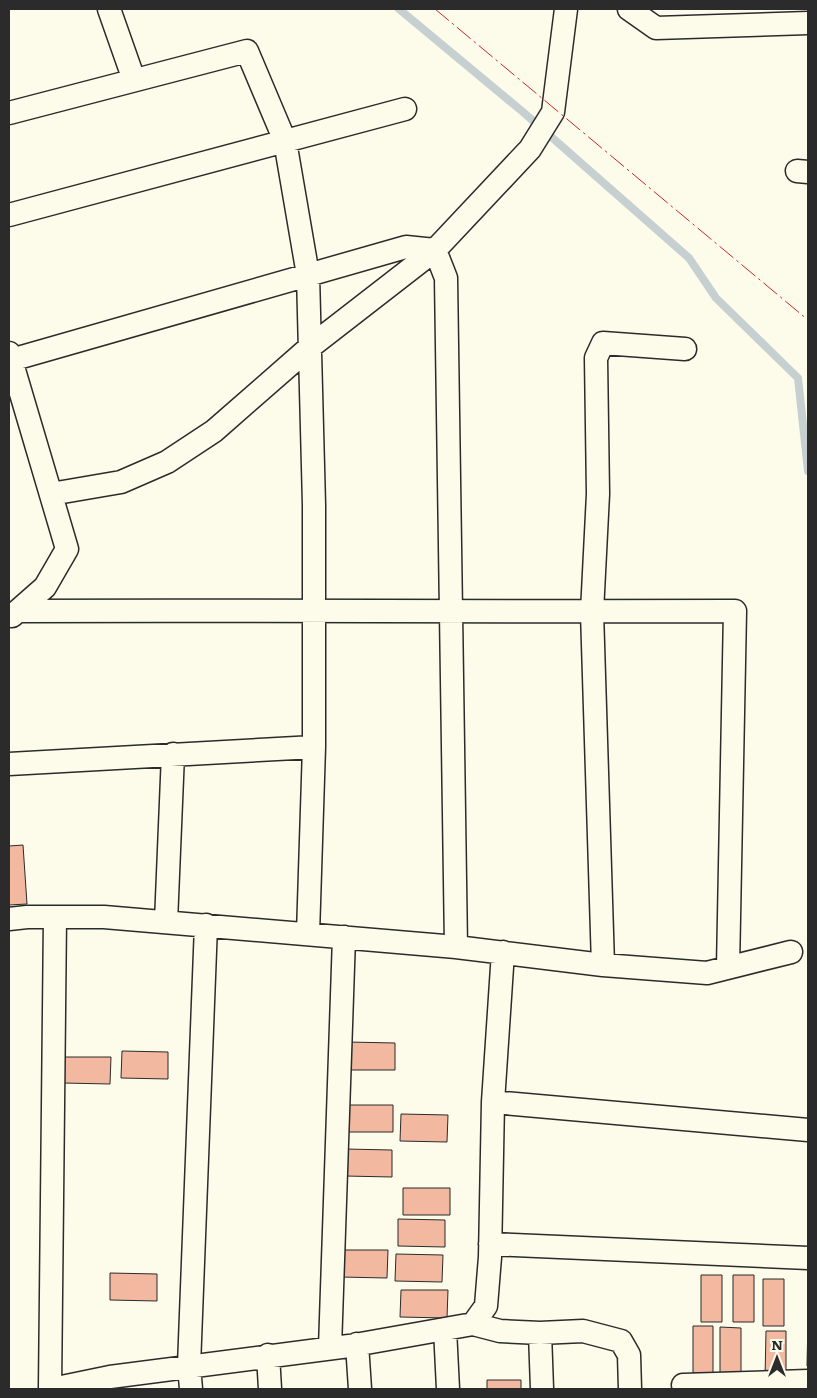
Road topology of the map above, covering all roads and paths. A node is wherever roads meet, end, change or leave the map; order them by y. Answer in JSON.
{"nodes":[{"id":1,"x":109,"y":9,"type":"edge"},
{"id":2,"x":566,"y":9,"type":"edge"},
{"id":3,"x":629,"y":9,"type":"edge"},
{"id":4,"x":808,"y":23,"type":"edge"},
{"id":5,"x":134,"y":80,"type":"junction"},
{"id":6,"x":405,"y":109,"type":"dead end"},
{"id":7,"x":9,"y":113,"type":"edge"},
{"id":8,"x":284,"y":141,"type":"junction"},
{"id":9,"x":9,"y":215,"type":"edge"},
{"id":10,"x":435,"y":250,"type":"junction"},
{"id":11,"x":308,"y":275,"type":"junction"},
{"id":12,"x":310,"y":347,"type":"junction"},
{"id":13,"x":685,"y":349,"type":"dead end"},
{"id":14,"x":10,"y":357,"type":"edge"},
{"id":15,"x":16,"y":410,"type":"edge"},
{"id":16,"x":51,"y":494,"type":"junction"},
{"id":17,"x":314,"y":610,"type":"junction"},
{"id":18,"x":592,"y":612,"type":"junction"},
{"id":19,"x":449,"y":613,"type":"junction"},
{"id":20,"x":13,"y":615,"type":"edge"},
{"id":21,"x":314,"y":747,"type":"junction"},
{"id":22,"x":173,"y":754,"type":"junction"},
{"id":23,"x":9,"y":764,"type":"edge"},
{"id":24,"x":55,"y":917,"type":"junction"},
{"id":25,"x":9,"y":919,"type":"edge"},
{"id":26,"x":166,"y":922,"type":"junction"},
{"id":27,"x":206,"y":926,"type":"junction"},
{"id":28,"x":308,"y":934,"type":"junction"},
{"id":29,"x":344,"y":937,"type":"junction"},
{"id":30,"x":456,"y":947,"type":"junction"},
{"id":31,"x":502,"y":952,"type":"junction"},
{"id":32,"x":791,"y":952,"type":"dead end"},
{"id":33,"x":603,"y":966,"type":"junction"},
{"id":34,"x":728,"y":968,"type":"junction"},
{"id":35,"x":492,"y":1102,"type":"junction"},
{"id":36,"x":808,"y":1130,"type":"edge"},
{"id":37,"x":490,"y":1244,"type":"junction"},
{"id":38,"x":808,"y":1258,"type":"edge"},
{"id":39,"x":473,"y":1324,"type":"junction"},
{"id":40,"x":445,"y":1329,"type":"junction"},
{"id":41,"x":540,"y":1332,"type":"junction"},
{"id":42,"x":357,"y":1344,"type":"junction"},
{"id":43,"x":330,"y":1348,"type":"junction"},
{"id":44,"x":268,"y":1355,"type":"junction"},
{"id":45,"x":190,"y":1366,"type":"junction"},
{"id":46,"x":808,"y":1381,"type":"edge"},
{"id":47,"x":683,"y":1385,"type":"dead end"},
{"id":48,"x":51,"y":1389,"type":"edge"},
{"id":49,"x":191,"y":1389,"type":"edge"},
{"id":50,"x":270,"y":1389,"type":"edge"},
{"id":51,"x":360,"y":1389,"type":"edge"},
{"id":52,"x":448,"y":1389,"type":"edge"},
{"id":53,"x":542,"y":1389,"type":"edge"},
{"id":54,"x":630,"y":1389,"type":"edge"}],
"edges":[{"from":1,"to":5,"type":"street"},
{"from":2,"to":10,"type":"street"},
{"from":3,"to":4,"type":"street"},
{"from":5,"to":7,"type":"street"},
{"from":5,"to":8,"type":"street"},
{"from":6,"to":8,"type":"street"},
{"from":8,"to":9,"type":"street"},
{"from":8,"to":11,"type":"street"},
{"from":10,"to":11,"type":"street"},
{"from":10,"to":12,"type":"street"},
{"from":10,"to":19,"type":"street"},
{"from":11,"to":12,"type":"street"},
{"from":11,"to":14,"type":"street"},
{"from":12,"to":16,"type":"street"},
{"from":12,"to":17,"type":"street"},
{"from":13,"to":18,"type":"street"},
{"from":14,"to":15,"type":"street"},
{"from":15,"to":16,"type":"street"},
{"from":16,"to":20,"type":"street"},
{"from":17,"to":19,"type":"street"},
{"from":17,"to":20,"type":"street"},
{"from":17,"to":21,"type":"street"},
{"from":18,"to":19,"type":"street"},
{"from":18,"to":33,"type":"street"},
{"from":18,"to":34,"type":"street"},
{"from":19,"to":30,"type":"street"},
{"from":21,"to":22,"type":"street"},
{"from":21,"to":28,"type":"street"},
{"from":22,"to":23,"type":"street"},
{"from":22,"to":26,"type":"street"},
{"from":24,"to":25,"type":"street"},
{"from":24,"to":26,"type":"street"},
{"from":24,"to":48,"type":"street"},
{"from":26,"to":27,"type":"street"},
{"from":27,"to":28,"type":"street"},
{"from":27,"to":45,"type":"street"},
{"from":28,"to":29,"type":"street"},
{"from":29,"to":30,"type":"street"},
{"from":29,"to":43,"type":"street"},
{"from":30,"to":31,"type":"street"},
{"from":31,"to":33,"type":"street"},
{"from":31,"to":35,"type":"street"},
{"from":32,"to":34,"type":"street"},
{"from":33,"to":34,"type":"street"},
{"from":35,"to":36,"type":"street"},
{"from":35,"to":37,"type":"street"},
{"from":37,"to":38,"type":"street"},
{"from":37,"to":39,"type":"street"},
{"from":39,"to":40,"type":"street"},
{"from":39,"to":41,"type":"street"},
{"from":40,"to":42,"type":"street"},
{"from":40,"to":52,"type":"street"},
{"from":41,"to":53,"type":"street"},
{"from":41,"to":54,"type":"street"},
{"from":42,"to":43,"type":"street"},
{"from":42,"to":51,"type":"street"},
{"from":43,"to":44,"type":"street"},
{"from":44,"to":45,"type":"street"},
{"from":44,"to":50,"type":"street"},
{"from":45,"to":48,"type":"street"},
{"from":45,"to":49,"type":"street"},
{"from":46,"to":47,"type":"street"}]}
